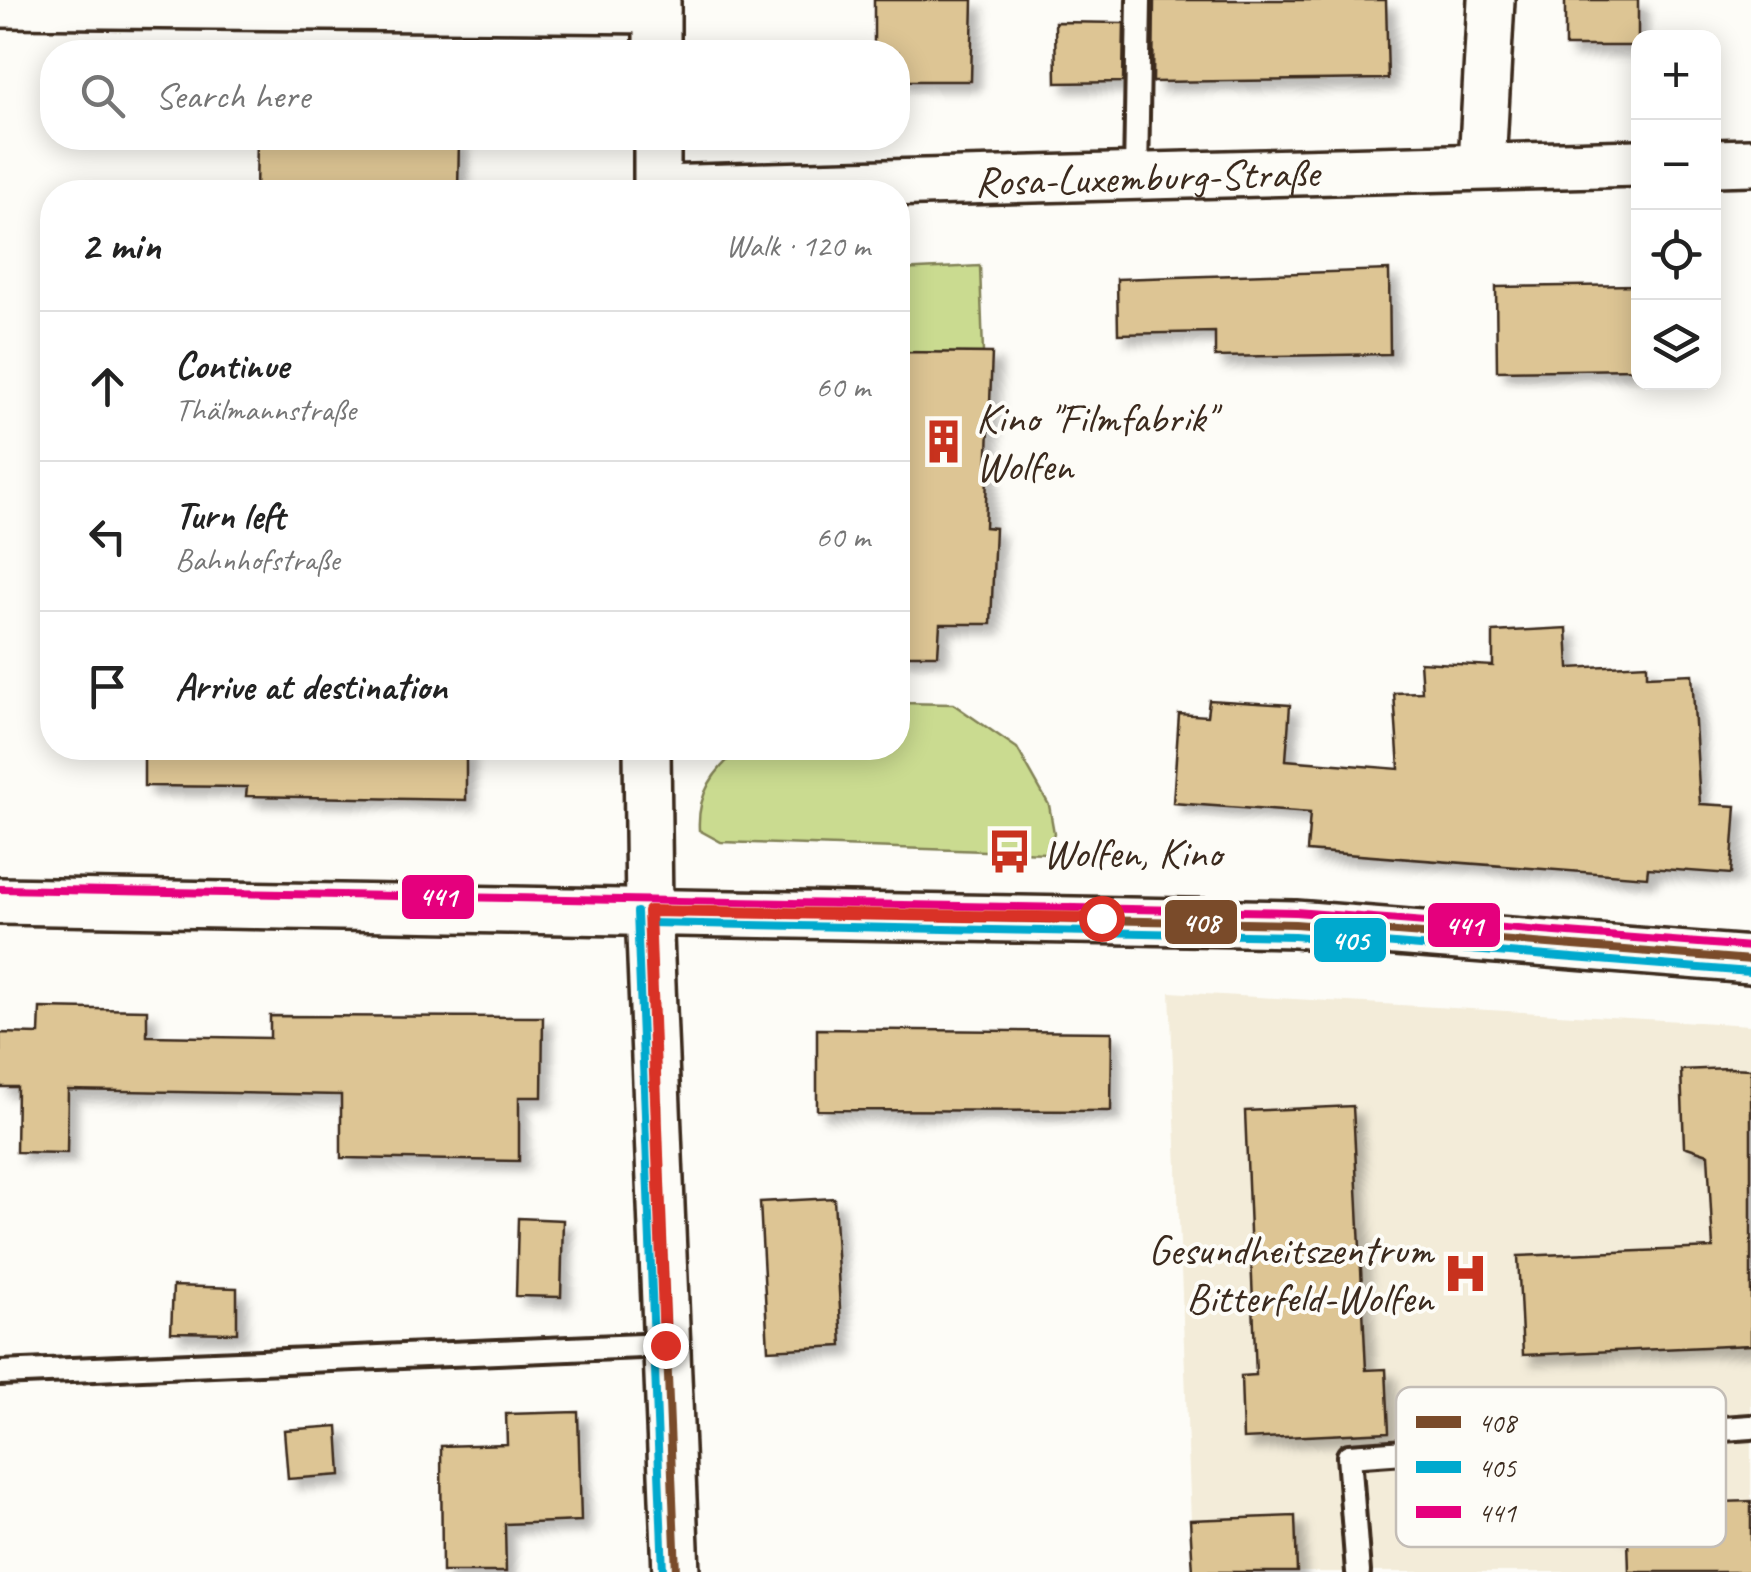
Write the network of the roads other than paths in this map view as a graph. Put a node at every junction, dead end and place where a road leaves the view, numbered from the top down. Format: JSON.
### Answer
{"nodes":[{"id":1,"x":1139,"y":0,"type":"edge"},
{"id":2,"x":1491,"y":0,"type":"edge"},
{"id":3,"x":0,"y":4,"type":"edge"},
{"id":4,"x":210,"y":5,"type":"edge"},
{"id":5,"x":657,"y":21,"type":"edge"},
{"id":6,"x":657,"y":150,"type":"edge"},
{"id":7,"x":1721,"y":162,"type":"edge"},
{"id":8,"x":1751,"y":162,"type":"edge"},
{"id":9,"x":1631,"y":164,"type":"edge"},
{"id":10,"x":1482,"y":166,"type":"junction"},
{"id":11,"x":1136,"y":175,"type":"junction"},
{"id":12,"x":657,"y":180,"type":"edge"},
{"id":13,"x":910,"y":183,"type":"edge"},
{"id":14,"x":647,"y":760,"type":"edge"},
{"id":15,"x":0,"y":901,"type":"edge"},
{"id":16,"x":649,"y":911,"type":"junction"},
{"id":17,"x":1751,"y":960,"type":"edge"},
{"id":18,"x":665,"y":1345,"type":"junction"},
{"id":19,"x":0,"y":1373,"type":"edge"},
{"id":20,"x":1751,"y":1427,"type":"edge"},
{"id":21,"x":1726,"y":1429,"type":"edge"},
{"id":22,"x":1396,"y":1453,"type":"edge"},
{"id":23,"x":676,"y":1572,"type":"edge"},
{"id":24,"x":1358,"y":1572,"type":"edge"}],
"edges":[{"from":1,"to":11,"type":"lane"},
{"from":2,"to":10,"type":"street"},
{"from":3,"to":4,"type":"street"},
{"from":4,"to":5,"type":"street"},
{"from":6,"to":12,"type":"street"},
{"from":7,"to":8,"type":"street"},
{"from":9,"to":10,"type":"street","name":"Rosa-Luxemburg-Straße"},
{"from":10,"to":11,"type":"street","name":"Rosa-Luxemburg-Straße"},
{"from":11,"to":13,"type":"street","name":"Rosa-Luxemburg-Straße"},
{"from":14,"to":16,"type":"street"},
{"from":15,"to":16,"type":"street"},
{"from":16,"to":17,"type":"street"},
{"from":16,"to":18,"type":"street"},
{"from":18,"to":19,"type":"lane"},
{"from":18,"to":23,"type":"street"},
{"from":20,"to":21,"type":"lane"},
{"from":22,"to":24,"type":"lane"}]}
